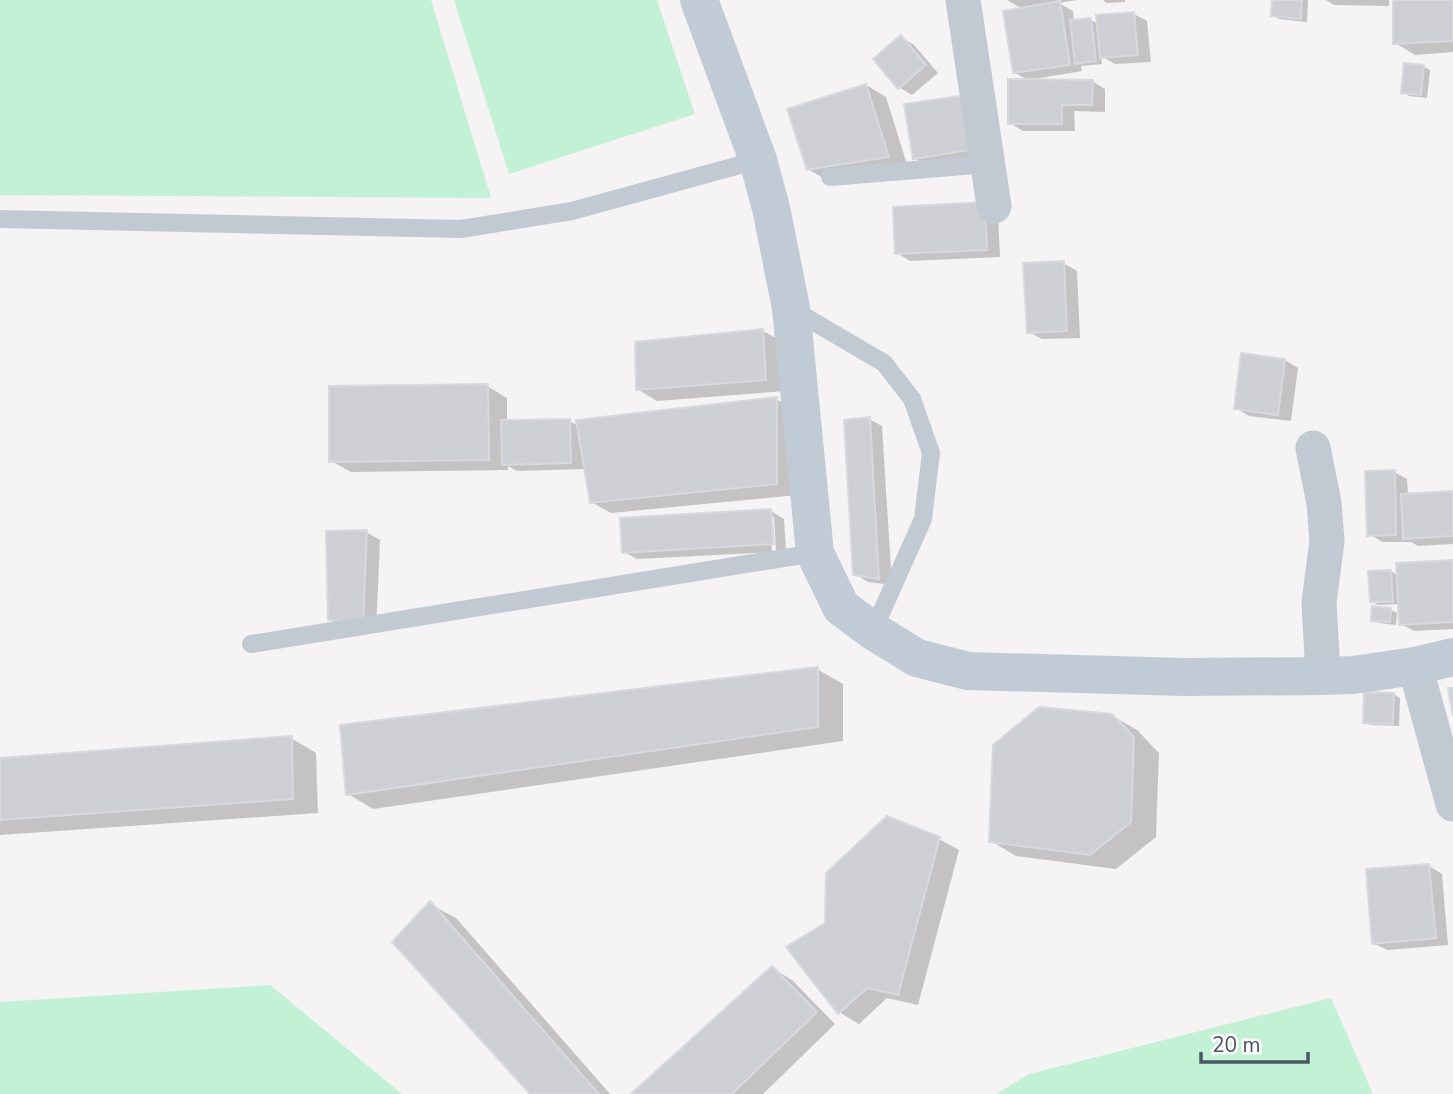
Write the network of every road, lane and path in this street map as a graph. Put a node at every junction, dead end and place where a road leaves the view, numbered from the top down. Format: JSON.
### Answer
{"nodes":[{"id":1,"x":699,"y":0,"type":"edge"},
{"id":2,"x":963,"y":0,"type":"edge"},
{"id":3,"x":758,"y":160,"type":"junction"},
{"id":4,"x":988,"y":164,"type":"junction"},
{"id":5,"x":830,"y":177,"type":"dead end"},
{"id":6,"x":994,"y":206,"type":"dead end"},
{"id":7,"x":0,"y":219,"type":"edge"},
{"id":8,"x":791,"y":308,"type":"junction"},
{"id":9,"x":1313,"y":448,"type":"dead end"},
{"id":10,"x":815,"y":553,"type":"junction"},
{"id":11,"x":873,"y":631,"type":"junction"},
{"id":12,"x":251,"y":644,"type":"dead end"},
{"id":13,"x":1453,"y":657,"type":"edge"},
{"id":14,"x":1415,"y":666,"type":"junction"},
{"id":15,"x":1323,"y":676,"type":"junction"},
{"id":16,"x":1453,"y":804,"type":"edge"}],
"edges":[{"from":1,"to":3,"type":"street"},
{"from":2,"to":4,"type":"street"},
{"from":3,"to":7,"type":"lane"},
{"from":3,"to":8,"type":"street"},
{"from":4,"to":5,"type":"lane"},
{"from":4,"to":6,"type":"street"},
{"from":8,"to":10,"type":"street"},
{"from":8,"to":11,"type":"lane"},
{"from":9,"to":15,"type":"street"},
{"from":10,"to":11,"type":"street"},
{"from":10,"to":12,"type":"lane"},
{"from":11,"to":15,"type":"street"},
{"from":13,"to":14,"type":"street"},
{"from":14,"to":15,"type":"street"},
{"from":14,"to":16,"type":"street"}]}
